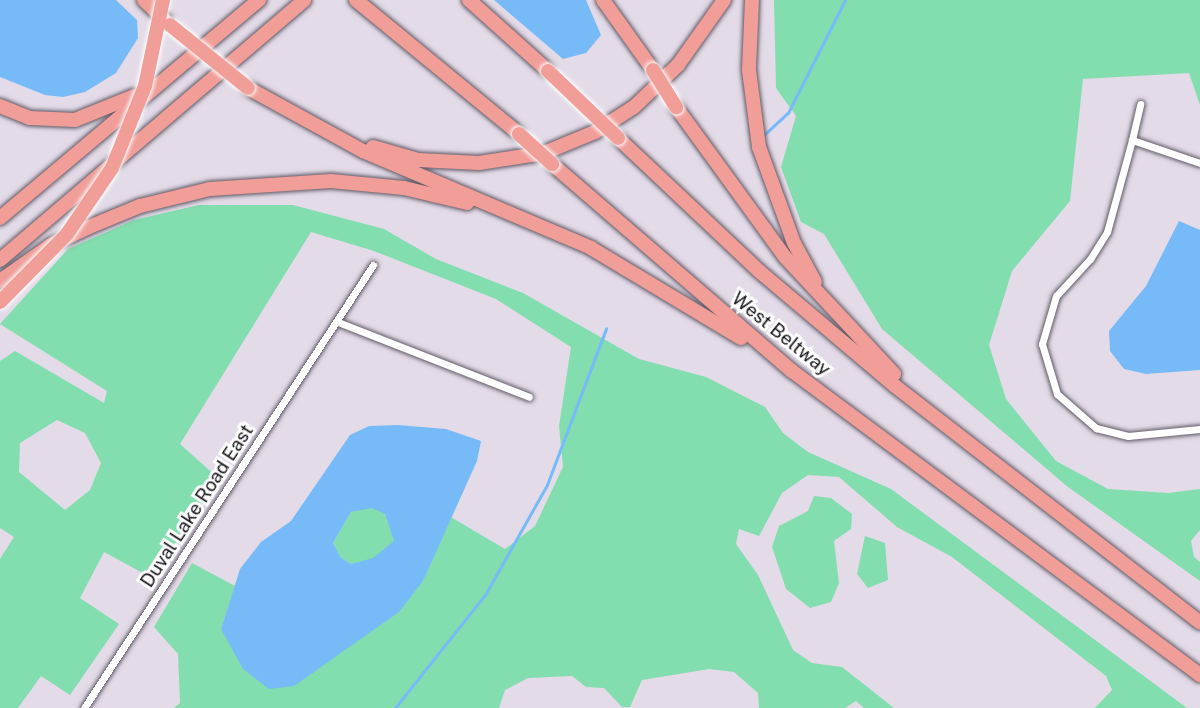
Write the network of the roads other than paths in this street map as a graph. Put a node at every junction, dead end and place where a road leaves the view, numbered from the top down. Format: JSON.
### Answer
{"nodes":[{"id":1,"x":144,"y":0,"type":"edge"},
{"id":2,"x":163,"y":0,"type":"edge"},
{"id":3,"x":259,"y":0,"type":"edge"},
{"id":4,"x":304,"y":0,"type":"edge"},
{"id":5,"x":356,"y":0,"type":"edge"},
{"id":6,"x":469,"y":0,"type":"edge"},
{"id":7,"x":603,"y":0,"type":"edge"},
{"id":8,"x":723,"y":0,"type":"edge"},
{"id":9,"x":752,"y":0,"type":"edge"},
{"id":10,"x":160,"y":82,"type":"junction"},
{"id":11,"x":1140,"y":104,"type":"dead end"},
{"id":12,"x":0,"y":106,"type":"edge"},
{"id":13,"x":293,"y":116,"type":"junction"},
{"id":14,"x":1132,"y":140,"type":"junction"},
{"id":15,"x":1200,"y":163,"type":"edge"},
{"id":16,"x":0,"y":218,"type":"edge"},
{"id":17,"x":539,"y":223,"type":"junction"},
{"id":18,"x":0,"y":260,"type":"edge"},
{"id":19,"x":373,"y":265,"type":"dead end"},
{"id":20,"x":0,"y":281,"type":"edge"},
{"id":21,"x":0,"y":302,"type":"edge"},
{"id":22,"x":832,"y":307,"type":"junction"},
{"id":23,"x":338,"y":322,"type":"junction"},
{"id":24,"x":792,"y":371,"type":"junction"},
{"id":25,"x":529,"y":397,"type":"dead end"},
{"id":26,"x":1200,"y":429,"type":"edge"},
{"id":27,"x":1028,"y":494,"type":"junction"},
{"id":28,"x":1200,"y":623,"type":"edge"},
{"id":29,"x":1200,"y":675,"type":"edge"},
{"id":30,"x":84,"y":708,"type":"edge"}],
"edges":[{"from":1,"to":13,"type":"highway","bridge":true},
{"from":2,"to":21,"type":"highway","bridge":true},
{"from":3,"to":10,"type":"highway"},
{"from":4,"to":18,"type":"highway"},
{"from":5,"to":24,"type":"highway","name":"West Beltway","bridge":true},
{"from":6,"to":27,"type":"highway","name":"West Beltway","bridge":true},
{"from":7,"to":22,"type":"highway","bridge":true},
{"from":8,"to":13,"type":"highway"},
{"from":9,"to":22,"type":"highway"},
{"from":10,"to":12,"type":"highway"},
{"from":10,"to":16,"type":"highway"},
{"from":11,"to":14,"type":"street"},
{"from":13,"to":17,"type":"highway"},
{"from":14,"to":15,"type":"street"},
{"from":14,"to":26,"type":"street"},
{"from":17,"to":20,"type":"highway"},
{"from":17,"to":24,"type":"highway"},
{"from":19,"to":23,"type":"street","name":"Duval Lake Road East"},
{"from":22,"to":27,"type":"highway"},
{"from":23,"to":25,"type":"street"},
{"from":23,"to":30,"type":"street","name":"Duval Lake Road East"},
{"from":24,"to":29,"type":"highway","name":"West Beltway"},
{"from":27,"to":28,"type":"highway","name":"West Beltway"}]}
